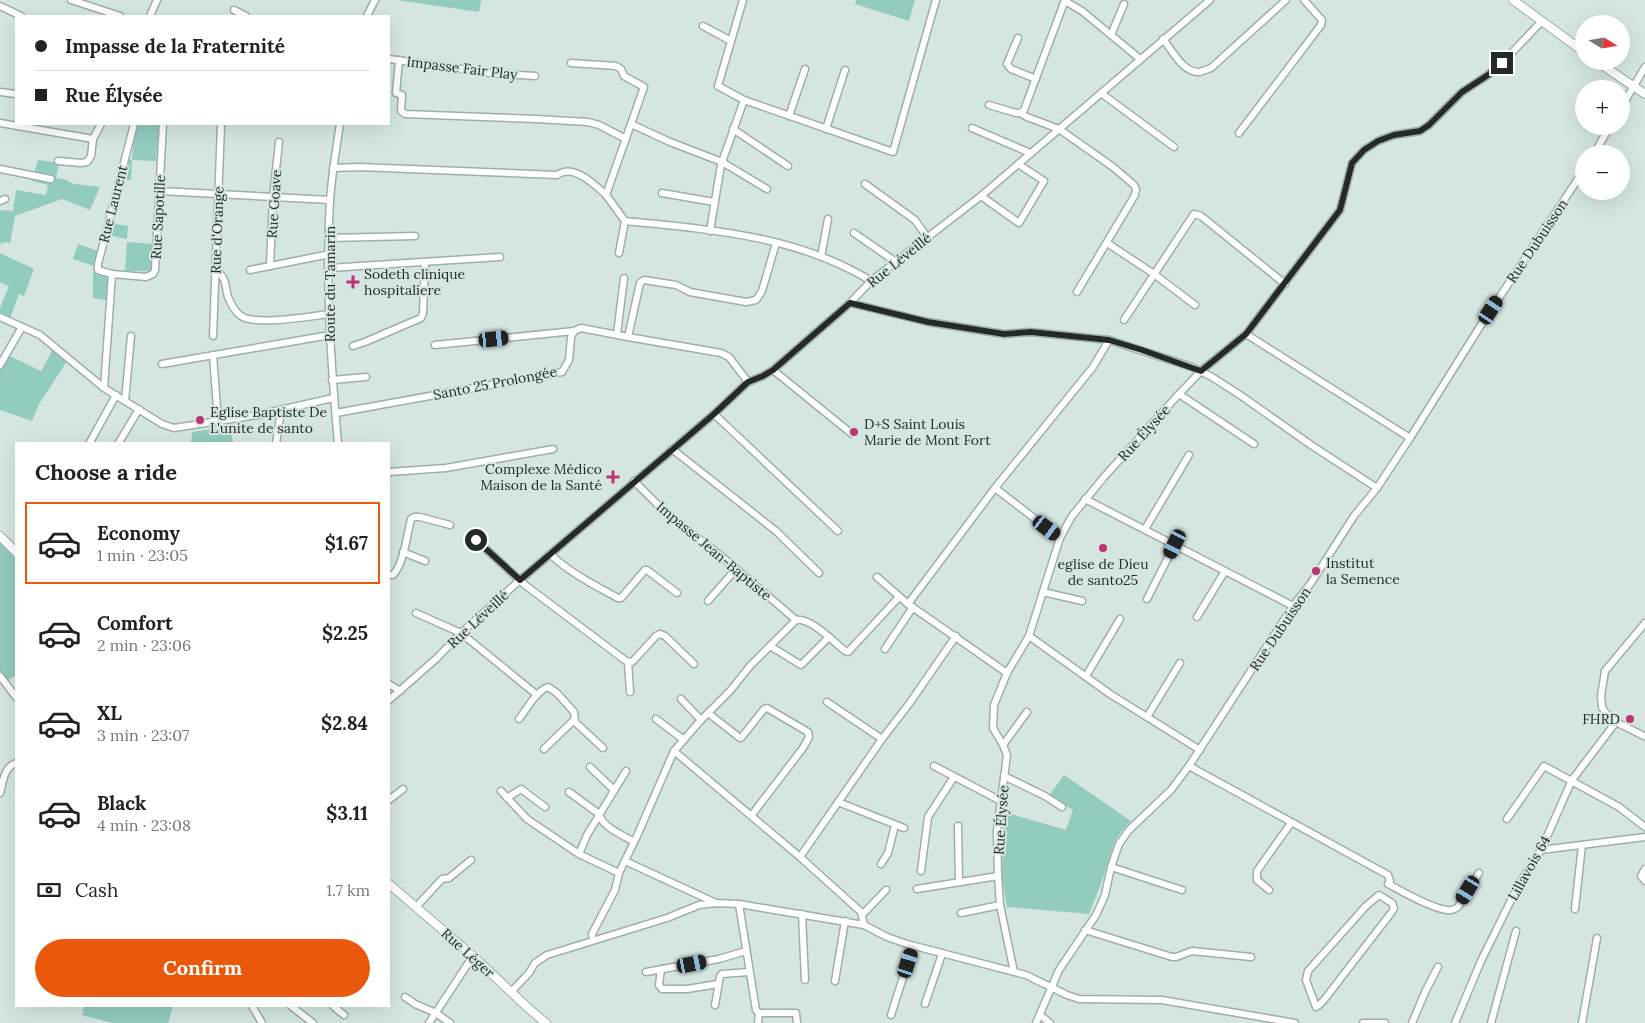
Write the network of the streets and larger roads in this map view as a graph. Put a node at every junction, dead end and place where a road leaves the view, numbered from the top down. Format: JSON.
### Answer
{"nodes":[{"id":1,"x":71,"y":0,"type":"edge"},
{"id":2,"x":157,"y":0,"type":"edge"},
{"id":3,"x":375,"y":0,"type":"edge"},
{"id":4,"x":743,"y":0,"type":"edge"},
{"id":5,"x":936,"y":0,"type":"edge"},
{"id":6,"x":1065,"y":0,"type":"edge"},
{"id":7,"x":1210,"y":0,"type":"edge"},
{"id":8,"x":1286,"y":0,"type":"edge"},
{"id":9,"x":1304,"y":0,"type":"edge"},
{"id":10,"x":1513,"y":0,"type":"edge"},
{"id":11,"x":1124,"y":4,"type":"dead end"},
{"id":12,"x":0,"y":6,"type":"edge"},
{"id":13,"x":234,"y":10,"type":"dead end"},
{"id":14,"x":100,"y":13,"type":"edge"},
{"id":15,"x":19,"y":15,"type":"edge"},
{"id":16,"x":113,"y":15,"type":"edge"},
{"id":17,"x":150,"y":15,"type":"edge"},
{"id":18,"x":244,"y":15,"type":"edge"},
{"id":19,"x":368,"y":15,"type":"edge"},
{"id":20,"x":1541,"y":22,"type":"junction"},
{"id":21,"x":703,"y":26,"type":"dead end"},
{"id":22,"x":1111,"y":34,"type":"junction"},
{"id":23,"x":1018,"y":38,"type":"dead end"},
{"id":24,"x":1163,"y":39,"type":"junction"},
{"id":25,"x":731,"y":41,"type":"junction"},
{"id":26,"x":1575,"y":46,"type":"edge"},
{"id":27,"x":390,"y":59,"type":"edge"},
{"id":28,"x":1140,"y":59,"type":"junction"},
{"id":29,"x":399,"y":60,"type":"junction"},
{"id":30,"x":572,"y":63,"type":"dead end"},
{"id":31,"x":1645,"y":67,"type":"edge"},
{"id":32,"x":805,"y":68,"type":"dead end"},
{"id":33,"x":845,"y":70,"type":"dead end"},
{"id":34,"x":1610,"y":70,"type":"edge"},
{"id":35,"x":535,"y":76,"type":"dead end"},
{"id":36,"x":1036,"y":79,"type":"junction"},
{"id":37,"x":1639,"y":89,"type":"edge"},
{"id":38,"x":0,"y":92,"type":"edge"},
{"id":39,"x":1101,"y":92,"type":"junction"},
{"id":40,"x":15,"y":94,"type":"edge"},
{"id":41,"x":1630,"y":98,"type":"edge"},
{"id":42,"x":744,"y":100,"type":"junction"},
{"id":43,"x":989,"y":106,"type":"dead end"},
{"id":44,"x":1020,"y":113,"type":"junction"},
{"id":45,"x":789,"y":116,"type":"junction"},
{"id":46,"x":0,"y":123,"type":"edge"},
{"id":47,"x":632,"y":124,"type":"junction"},
{"id":48,"x":100,"y":125,"type":"edge"},
{"id":49,"x":134,"y":125,"type":"edge"},
{"id":50,"x":163,"y":125,"type":"edge"},
{"id":51,"x":221,"y":125,"type":"edge"},
{"id":52,"x":340,"y":125,"type":"edge"},
{"id":53,"x":972,"y":128,"type":"dead end"},
{"id":54,"x":733,"y":129,"type":"junction"},
{"id":55,"x":826,"y":129,"type":"junction"},
{"id":56,"x":1059,"y":129,"type":"junction"},
{"id":57,"x":1239,"y":133,"type":"dead end"},
{"id":58,"x":93,"y":138,"type":"junction"},
{"id":59,"x":626,"y":139,"type":"junction"},
{"id":60,"x":279,"y":142,"type":"dead end"},
{"id":61,"x":1174,"y":147,"type":"dead end"},
{"id":62,"x":1030,"y":153,"type":"junction"},
{"id":63,"x":58,"y":161,"type":"dead end"},
{"id":64,"x":722,"y":162,"type":"junction"},
{"id":65,"x":1018,"y":164,"type":"junction"},
{"id":66,"x":788,"y":166,"type":"dead end"},
{"id":67,"x":333,"y":168,"type":"junction"},
{"id":68,"x":0,"y":169,"type":"edge"},
{"id":69,"x":51,"y":179,"type":"dead end"},
{"id":70,"x":865,"y":184,"type":"dead end"},
{"id":71,"x":1575,"y":184,"type":"edge"},
{"id":72,"x":767,"y":190,"type":"dead end"},
{"id":73,"x":160,"y":191,"type":"junction"},
{"id":74,"x":662,"y":193,"type":"dead end"},
{"id":75,"x":218,"y":194,"type":"junction"},
{"id":76,"x":606,"y":196,"type":"junction"},
{"id":77,"x":981,"y":196,"type":"junction"},
{"id":78,"x":273,"y":197,"type":"junction"},
{"id":79,"x":330,"y":200,"type":"junction"},
{"id":80,"x":714,"y":202,"type":"junction"},
{"id":81,"x":828,"y":219,"type":"dead end"},
{"id":82,"x":626,"y":221,"type":"junction"},
{"id":83,"x":710,"y":230,"type":"junction"},
{"id":84,"x":854,"y":233,"type":"dead end"},
{"id":85,"x":415,"y":236,"type":"dead end"},
{"id":86,"x":927,"y":237,"type":"junction"},
{"id":87,"x":330,"y":238,"type":"junction"},
{"id":88,"x":776,"y":243,"type":"junction"},
{"id":89,"x":1107,"y":243,"type":"junction"},
{"id":90,"x":619,"y":253,"type":"dead end"},
{"id":91,"x":330,"y":254,"type":"junction"},
{"id":92,"x":500,"y":257,"type":"dead end"},
{"id":93,"x":821,"y":257,"type":"junction"},
{"id":94,"x":425,"y":262,"type":"junction"},
{"id":95,"x":896,"y":262,"type":"junction"},
{"id":96,"x":270,"y":266,"type":"junction"},
{"id":97,"x":329,"y":268,"type":"junction"},
{"id":98,"x":250,"y":270,"type":"dead end"},
{"id":99,"x":216,"y":271,"type":"junction"},
{"id":100,"x":112,"y":274,"type":"junction"},
{"id":101,"x":1154,"y":274,"type":"junction"},
{"id":102,"x":624,"y":278,"type":"dead end"},
{"id":103,"x":871,"y":281,"type":"junction"},
{"id":104,"x":1285,"y":284,"type":"junction"},
{"id":105,"x":1077,"y":292,"type":"dead end"},
{"id":106,"x":850,"y":303,"type":"junction"},
{"id":107,"x":1195,"y":305,"type":"dead end"},
{"id":108,"x":330,"y":314,"type":"junction"},
{"id":109,"x":0,"y":317,"type":"edge"},
{"id":110,"x":1124,"y":320,"type":"dead end"},
{"id":111,"x":22,"y":327,"type":"junction"},
{"id":112,"x":574,"y":331,"type":"junction"},
{"id":113,"x":617,"y":334,"type":"junction"},
{"id":114,"x":1246,"y":334,"type":"junction"},
{"id":115,"x":330,"y":335,"type":"junction"},
{"id":116,"x":131,"y":336,"type":"dead end"},
{"id":117,"x":214,"y":336,"type":"dead end"},
{"id":118,"x":628,"y":337,"type":"junction"},
{"id":119,"x":1109,"y":340,"type":"junction"},
{"id":120,"x":435,"y":345,"type":"dead end"},
{"id":121,"x":353,"y":346,"type":"dead end"},
{"id":122,"x":213,"y":355,"type":"junction"},
{"id":123,"x":162,"y":364,"type":"dead end"},
{"id":124,"x":0,"y":365,"type":"edge"},
{"id":125,"x":773,"y":370,"type":"junction"},
{"id":126,"x":1201,"y":371,"type":"junction"},
{"id":127,"x":366,"y":377,"type":"dead end"},
{"id":128,"x":332,"y":380,"type":"junction"},
{"id":129,"x":748,"y":382,"type":"junction"},
{"id":130,"x":104,"y":388,"type":"junction"},
{"id":131,"x":1179,"y":394,"type":"junction"},
{"id":132,"x":116,"y":395,"type":"junction"},
{"id":133,"x":334,"y":398,"type":"junction"},
{"id":134,"x":125,"y":401,"type":"junction"},
{"id":135,"x":139,"y":409,"type":"junction"},
{"id":136,"x":281,"y":410,"type":"junction"},
{"id":137,"x":336,"y":413,"type":"junction"},
{"id":138,"x":714,"y":414,"type":"junction"},
{"id":139,"x":218,"y":421,"type":"junction"},
{"id":140,"x":852,"y":434,"type":"dead end"},
{"id":141,"x":1410,"y":438,"type":"junction"},
{"id":142,"x":90,"y":442,"type":"edge"},
{"id":143,"x":119,"y":442,"type":"edge"},
{"id":144,"x":276,"y":442,"type":"edge"},
{"id":145,"x":338,"y":442,"type":"edge"},
{"id":146,"x":1254,"y":444,"type":"dead end"},
{"id":147,"x":553,"y":448,"type":"dead end"},
{"id":148,"x":672,"y":449,"type":"junction"},
{"id":149,"x":1189,"y":455,"type":"dead end"},
{"id":150,"x":390,"y":472,"type":"edge"},
{"id":151,"x":634,"y":481,"type":"junction"},
{"id":152,"x":995,"y":488,"type":"junction"},
{"id":153,"x":1376,"y":488,"type":"junction"},
{"id":154,"x":1085,"y":499,"type":"junction"},
{"id":155,"x":450,"y":525,"type":"dead end"},
{"id":156,"x":1145,"y":528,"type":"junction"},
{"id":157,"x":838,"y":531,"type":"dead end"},
{"id":158,"x":0,"y":536,"type":"edge"},
{"id":159,"x":1060,"y":538,"type":"junction"},
{"id":160,"x":476,"y":540,"type":"dead end"},
{"id":161,"x":1175,"y":544,"type":"junction"},
{"id":162,"x":15,"y":551,"type":"edge"},
{"id":163,"x":403,"y":552,"type":"junction"},
{"id":164,"x":550,"y":554,"type":"junction"},
{"id":165,"x":425,"y":561,"type":"dead end"},
{"id":166,"x":736,"y":569,"type":"junction"},
{"id":167,"x":1225,"y":571,"type":"junction"},
{"id":168,"x":819,"y":574,"type":"dead end"},
{"id":169,"x":390,"y":575,"type":"edge"},
{"id":170,"x":877,"y":577,"type":"dead end"},
{"id":171,"x":520,"y":580,"type":"junction"},
{"id":172,"x":1043,"y":592,"type":"junction"},
{"id":173,"x":677,"y":593,"type":"dead end"},
{"id":174,"x":899,"y":597,"type":"junction"},
{"id":175,"x":1147,"y":599,"type":"dead end"},
{"id":176,"x":708,"y":601,"type":"dead end"},
{"id":177,"x":1082,"y":601,"type":"dead end"},
{"id":178,"x":910,"y":606,"type":"junction"},
{"id":179,"x":1293,"y":606,"type":"junction"},
{"id":180,"x":416,"y":613,"type":"dead end"},
{"id":181,"x":1197,"y":617,"type":"dead end"},
{"id":182,"x":1120,"y":619,"type":"dead end"},
{"id":183,"x":796,"y":620,"type":"junction"},
{"id":184,"x":1645,"y":623,"type":"edge"},
{"id":185,"x":461,"y":633,"type":"junction"},
{"id":186,"x":956,"y":636,"type":"junction"},
{"id":187,"x":1029,"y":636,"type":"junction"},
{"id":188,"x":829,"y":637,"type":"junction"},
{"id":189,"x":770,"y":646,"type":"junction"},
{"id":190,"x":885,"y":649,"type":"dead end"},
{"id":191,"x":628,"y":662,"type":"junction"},
{"id":192,"x":1180,"y":663,"type":"dead end"},
{"id":193,"x":694,"y":664,"type":"dead end"},
{"id":194,"x":1007,"y":672,"type":"junction"},
{"id":195,"x":0,"y":676,"type":"edge"},
{"id":196,"x":1086,"y":676,"type":"junction"},
{"id":197,"x":4,"y":684,"type":"edge"},
{"id":198,"x":390,"y":685,"type":"edge"},
{"id":199,"x":400,"y":691,"type":"junction"},
{"id":200,"x":630,"y":692,"type":"dead end"},
{"id":201,"x":538,"y":695,"type":"junction"},
{"id":202,"x":15,"y":696,"type":"edge"},
{"id":203,"x":681,"y":698,"type":"dead end"},
{"id":204,"x":390,"y":699,"type":"edge"},
{"id":205,"x":827,"y":702,"type":"dead end"},
{"id":206,"x":1027,"y":712,"type":"dead end"},
{"id":207,"x":708,"y":713,"type":"junction"},
{"id":208,"x":1147,"y":717,"type":"junction"},
{"id":209,"x":519,"y":719,"type":"dead end"},
{"id":210,"x":656,"y":719,"type":"dead end"},
{"id":211,"x":574,"y":720,"type":"junction"},
{"id":212,"x":701,"y":720,"type":"junction"},
{"id":213,"x":1616,"y":722,"type":"junction"},
{"id":214,"x":1644,"y":736,"type":"edge"},
{"id":215,"x":882,"y":739,"type":"junction"},
{"id":216,"x":684,"y":740,"type":"junction"},
{"id":217,"x":1003,"y":745,"type":"junction"},
{"id":218,"x":604,"y":748,"type":"dead end"},
{"id":219,"x":544,"y":749,"type":"dead end"},
{"id":220,"x":1200,"y":750,"type":"junction"},
{"id":221,"x":674,"y":751,"type":"junction"},
{"id":222,"x":15,"y":764,"type":"edge"},
{"id":223,"x":934,"y":766,"type":"dead end"},
{"id":224,"x":1189,"y":766,"type":"junction"},
{"id":225,"x":590,"y":767,"type":"dead end"},
{"id":226,"x":626,"y":771,"type":"dead end"},
{"id":227,"x":954,"y":776,"type":"junction"},
{"id":228,"x":1004,"y":776,"type":"junction"},
{"id":229,"x":1572,"y":780,"type":"junction"},
{"id":230,"x":403,"y":789,"type":"dead end"},
{"id":231,"x":614,"y":790,"type":"junction"},
{"id":232,"x":501,"y":791,"type":"dead end"},
{"id":233,"x":569,"y":792,"type":"dead end"},
{"id":234,"x":0,"y":793,"type":"edge"},
{"id":235,"x":507,"y":798,"type":"junction"},
{"id":236,"x":390,"y":799,"type":"edge"},
{"id":237,"x":1001,"y":801,"type":"junction"},
{"id":238,"x":838,"y":802,"type":"junction"},
{"id":239,"x":545,"y":807,"type":"dead end"},
{"id":240,"x":1062,"y":807,"type":"dead end"},
{"id":241,"x":599,"y":814,"type":"junction"},
{"id":242,"x":751,"y":816,"type":"junction"},
{"id":243,"x":1507,"y":820,"type":"dead end"},
{"id":244,"x":1291,"y":823,"type":"junction"},
{"id":245,"x":895,"y":825,"type":"junction"},
{"id":246,"x":958,"y":826,"type":"dead end"},
{"id":247,"x":1645,"y":827,"type":"edge"},
{"id":248,"x":904,"y":828,"type":"dead end"},
{"id":249,"x":1645,"y":837,"type":"edge"},
{"id":250,"x":634,"y":842,"type":"junction"},
{"id":251,"x":1582,"y":845,"type":"junction"},
{"id":252,"x":1541,"y":850,"type":"junction"},
{"id":253,"x":579,"y":854,"type":"junction"},
{"id":254,"x":800,"y":857,"type":"junction"},
{"id":255,"x":471,"y":860,"type":"dead end"},
{"id":256,"x":625,"y":861,"type":"junction"},
{"id":257,"x":881,"y":864,"type":"dead end"},
{"id":258,"x":1111,"y":867,"type":"junction"},
{"id":259,"x":1645,"y":868,"type":"edge"},
{"id":260,"x":921,"y":871,"type":"dead end"},
{"id":261,"x":619,"y":873,"type":"junction"},
{"id":262,"x":1479,"y":873,"type":"dead end"},
{"id":263,"x":998,"y":876,"type":"junction"},
{"id":264,"x":960,"y":882,"type":"junction"},
{"id":265,"x":1645,"y":882,"type":"edge"},
{"id":266,"x":1388,"y":884,"type":"junction"},
{"id":267,"x":390,"y":885,"type":"edge"},
{"id":268,"x":917,"y":889,"type":"dead end"},
{"id":269,"x":886,"y":890,"type":"dead end"},
{"id":270,"x":1182,"y":890,"type":"dead end"},
{"id":271,"x":1269,"y":890,"type":"dead end"},
{"id":272,"x":1379,"y":895,"type":"junction"},
{"id":273,"x":716,"y":903,"type":"junction"},
{"id":274,"x":739,"y":904,"type":"junction"},
{"id":275,"x":1000,"y":905,"type":"junction"},
{"id":276,"x":416,"y":907,"type":"junction"},
{"id":277,"x":1575,"y":910,"type":"dead end"},
{"id":278,"x":961,"y":913,"type":"dead end"},
{"id":279,"x":802,"y":914,"type":"junction"},
{"id":280,"x":862,"y":915,"type":"junction"},
{"id":281,"x":845,"y":922,"type":"junction"},
{"id":282,"x":864,"y":925,"type":"junction"},
{"id":283,"x":1085,"y":930,"type":"junction"},
{"id":284,"x":1516,"y":931,"type":"dead end"},
{"id":285,"x":1597,"y":938,"type":"dead end"},
{"id":286,"x":593,"y":940,"type":"junction"},
{"id":287,"x":913,"y":946,"type":"junction"},
{"id":288,"x":746,"y":951,"type":"junction"},
{"id":289,"x":942,"y":954,"type":"junction"},
{"id":290,"x":474,"y":956,"type":"junction"},
{"id":291,"x":1251,"y":957,"type":"dead end"},
{"id":292,"x":1438,"y":967,"type":"dead end"},
{"id":293,"x":660,"y":969,"type":"junction"},
{"id":294,"x":646,"y":972,"type":"dead end"},
{"id":295,"x":749,"y":972,"type":"junction"},
{"id":296,"x":1014,"y":972,"type":"junction"},
{"id":297,"x":805,"y":980,"type":"dead end"},
{"id":298,"x":836,"y":980,"type":"dead end"},
{"id":299,"x":718,"y":984,"type":"junction"},
{"id":300,"x":1051,"y":987,"type":"junction"},
{"id":301,"x":511,"y":992,"type":"junction"},
{"id":302,"x":405,"y":997,"type":"dead end"},
{"id":303,"x":926,"y":1004,"type":"dead end"},
{"id":304,"x":715,"y":1006,"type":"dead end"},
{"id":305,"x":253,"y":1007,"type":"edge"},
{"id":306,"x":292,"y":1007,"type":"edge"},
{"id":307,"x":334,"y":1007,"type":"edge"},
{"id":308,"x":436,"y":1013,"type":"junction"},
{"id":309,"x":759,"y":1013,"type":"junction"},
{"id":310,"x":344,"y":1014,"type":"dead end"},
{"id":311,"x":891,"y":1015,"type":"dead end"},
{"id":312,"x":1040,"y":1015,"type":"junction"},
{"id":313,"x":544,"y":1022,"type":"edge"},
{"id":314,"x":1284,"y":1022,"type":"edge"},
{"id":315,"x":262,"y":1023,"type":"edge"},
{"id":316,"x":313,"y":1023,"type":"edge"},
{"id":317,"x":429,"y":1023,"type":"edge"},
{"id":318,"x":448,"y":1023,"type":"edge"},
{"id":319,"x":758,"y":1023,"type":"edge"},
{"id":320,"x":797,"y":1023,"type":"edge"},
{"id":321,"x":1036,"y":1023,"type":"edge"},
{"id":322,"x":1050,"y":1023,"type":"edge"},
{"id":323,"x":1295,"y":1023,"type":"edge"},
{"id":324,"x":1363,"y":1023,"type":"edge"},
{"id":325,"x":1385,"y":1023,"type":"edge"},
{"id":326,"x":1412,"y":1023,"type":"edge"},
{"id":327,"x":1455,"y":1023,"type":"edge"},
{"id":328,"x":1491,"y":1023,"type":"edge"},
{"id":329,"x":1582,"y":1023,"type":"edge"}],
"edges":[{"from":1,"to":14,"type":"street"},
{"from":2,"to":17,"type":"street"},
{"from":3,"to":19,"type":"street"},
{"from":4,"to":25,"type":"street"},
{"from":5,"to":55,"type":"street"},
{"from":6,"to":22,"type":"street"},
{"from":6,"to":36,"type":"street"},
{"from":7,"to":24,"type":"street","name":"Rue Léveillé"},
{"from":8,"to":24,"type":"street"},
{"from":9,"to":57,"type":"street"},
{"from":10,"to":20,"type":"street"},
{"from":11,"to":22,"type":"street"},
{"from":12,"to":15,"type":"street"},
{"from":13,"to":18,"type":"street"},
{"from":14,"to":16,"type":"street"},
{"from":20,"to":26,"type":"street"},
{"from":20,"to":104,"type":"street","name":"Rue Élysée"},
{"from":21,"to":25,"type":"street"},
{"from":22,"to":28,"type":"street"},
{"from":23,"to":36,"type":"street"},
{"from":24,"to":28,"type":"street","name":"Rue Léveillé"},
{"from":25,"to":42,"type":"street"},
{"from":27,"to":29,"type":"street","name":"Impasse Fair Play"},
{"from":28,"to":39,"type":"street","name":"Rue Léveillé"},
{"from":29,"to":35,"type":"street","name":"Impasse Fair Play"},
{"from":29,"to":59,"type":"street"},
{"from":30,"to":47,"type":"street"},
{"from":31,"to":37,"type":"street"},
{"from":32,"to":45,"type":"street"},
{"from":33,"to":55,"type":"street"},
{"from":34,"to":37,"type":"street"},
{"from":36,"to":44,"type":"street"},
{"from":37,"to":41,"type":"street"},
{"from":38,"to":40,"type":"street"},
{"from":39,"to":56,"type":"street","name":"Rue Léveillé"},
{"from":39,"to":61,"type":"street"},
{"from":42,"to":45,"type":"street"},
{"from":42,"to":54,"type":"street"},
{"from":43,"to":44,"type":"street"},
{"from":44,"to":56,"type":"street"},
{"from":45,"to":55,"type":"street"},
{"from":46,"to":58,"type":"street"},
{"from":47,"to":59,"type":"street"},
{"from":47,"to":64,"type":"street"},
{"from":48,"to":58,"type":"street"},
{"from":49,"to":100,"type":"street","name":"Rue Laurent"},
{"from":50,"to":73,"type":"street","name":"Rue Sapotille"},
{"from":51,"to":75,"type":"street","name":"Rue d'Orange"},
{"from":52,"to":67,"type":"street","name":"Route du Tamarin"},
{"from":53,"to":62,"type":"street"},
{"from":54,"to":64,"type":"street"},
{"from":54,"to":66,"type":"street"},
{"from":56,"to":62,"type":"street","name":"Rue Léveillé"},
{"from":56,"to":89,"type":"street"},
{"from":58,"to":63,"type":"street"},
{"from":59,"to":76,"type":"street"},
{"from":60,"to":78,"type":"street","name":"Rue Goave"},
{"from":62,"to":65,"type":"street","name":"Rue Léveillé"},
{"from":64,"to":72,"type":"street"},
{"from":64,"to":80,"type":"street"},
{"from":65,"to":77,"type":"street","name":"Rue Léveillé"},
{"from":65,"to":77,"type":"street"},
{"from":67,"to":76,"type":"street"},
{"from":67,"to":79,"type":"street","name":"Route du Tamarin"},
{"from":68,"to":69,"type":"street"},
{"from":70,"to":86,"type":"street"},
{"from":71,"to":141,"type":"street","name":"Rue Dubuisson"},
{"from":73,"to":75,"type":"street"},
{"from":73,"to":100,"type":"street","name":"Rue Sapotille"},
{"from":74,"to":80,"type":"street"},
{"from":75,"to":78,"type":"street"},
{"from":75,"to":99,"type":"street","name":"Rue d'Orange"},
{"from":76,"to":82,"type":"street"},
{"from":77,"to":86,"type":"street","name":"Rue Léveillé"},
{"from":78,"to":79,"type":"street"},
{"from":78,"to":96,"type":"street","name":"Rue Goave"},
{"from":79,"to":87,"type":"street","name":"Route du Tamarin"},
{"from":80,"to":83,"type":"street"},
{"from":81,"to":93,"type":"street"},
{"from":82,"to":83,"type":"street"},
{"from":82,"to":90,"type":"street"},
{"from":83,"to":88,"type":"street"},
{"from":84,"to":95,"type":"street"},
{"from":85,"to":87,"type":"street"},
{"from":86,"to":95,"type":"street","name":"Rue Léveillé"},
{"from":87,"to":91,"type":"street","name":"Route du Tamarin"},
{"from":88,"to":93,"type":"street"},
{"from":88,"to":118,"type":"street"},
{"from":89,"to":101,"type":"street"},
{"from":89,"to":105,"type":"street"},
{"from":91,"to":96,"type":"street"},
{"from":91,"to":97,"type":"street","name":"Route du Tamarin"},
{"from":92,"to":94,"type":"street"},
{"from":93,"to":103,"type":"street"},
{"from":94,"to":97,"type":"street"},
{"from":94,"to":121,"type":"street"},
{"from":95,"to":103,"type":"street","name":"Rue Léveillé"},
{"from":96,"to":98,"type":"street"},
{"from":97,"to":108,"type":"street","name":"Route du Tamarin"},
{"from":99,"to":108,"type":"street"},
{"from":99,"to":117,"type":"street","name":"Rue d'Orange"},
{"from":100,"to":130,"type":"street"},
{"from":101,"to":104,"type":"street"},
{"from":101,"to":107,"type":"street"},
{"from":101,"to":110,"type":"street"},
{"from":102,"to":113,"type":"street"},
{"from":103,"to":106,"type":"street","name":"Rue Léveillé"},
{"from":104,"to":114,"type":"street","name":"Rue Élysée"},
{"from":106,"to":119,"type":"street"},
{"from":106,"to":125,"type":"street","name":"Rue Léveillé"},
{"from":108,"to":115,"type":"street","name":"Route du Tamarin"},
{"from":109,"to":111,"type":"street"},
{"from":111,"to":124,"type":"street"},
{"from":111,"to":130,"type":"street"},
{"from":112,"to":113,"type":"street"},
{"from":112,"to":120,"type":"street"},
{"from":112,"to":137,"type":"street","name":"Santo 25 Prolongée"},
{"from":113,"to":118,"type":"street"},
{"from":114,"to":126,"type":"street","name":"Rue Élysée"},
{"from":114,"to":141,"type":"street"},
{"from":115,"to":122,"type":"street"},
{"from":115,"to":128,"type":"street","name":"Route du Tamarin"},
{"from":116,"to":134,"type":"street"},
{"from":118,"to":129,"type":"street"},
{"from":119,"to":126,"type":"street"},
{"from":119,"to":152,"type":"street"},
{"from":122,"to":123,"type":"street"},
{"from":122,"to":139,"type":"street"},
{"from":125,"to":129,"type":"street","name":"Rue Léveillé"},
{"from":125,"to":140,"type":"street"},
{"from":126,"to":131,"type":"street","name":"Rue Élysée"},
{"from":126,"to":153,"type":"street"},
{"from":127,"to":128,"type":"street"},
{"from":128,"to":133,"type":"street","name":"Route du Tamarin"},
{"from":129,"to":138,"type":"street","name":"Rue Léveillé"},
{"from":130,"to":132,"type":"street"},
{"from":131,"to":146,"type":"street"},
{"from":131,"to":154,"type":"street","name":"Rue Élysée"},
{"from":132,"to":134,"type":"street"},
{"from":132,"to":142,"type":"street"},
{"from":133,"to":136,"type":"street"},
{"from":133,"to":137,"type":"street","name":"Route du Tamarin"},
{"from":134,"to":135,"type":"street"},
{"from":135,"to":139,"type":"street"},
{"from":135,"to":143,"type":"street"},
{"from":136,"to":139,"type":"street"},
{"from":136,"to":144,"type":"street"},
{"from":137,"to":145,"type":"street","name":"Route du Tamarin"},
{"from":138,"to":148,"type":"street","name":"Rue Léveillé"},
{"from":138,"to":157,"type":"street"},
{"from":141,"to":153,"type":"street","name":"Rue Dubuisson"},
{"from":147,"to":150,"type":"street"},
{"from":148,"to":151,"type":"street","name":"Rue Léveillé"},
{"from":148,"to":168,"type":"street"},
{"from":149,"to":156,"type":"street"},
{"from":151,"to":164,"type":"street","name":"Rue Léveillé"},
{"from":151,"to":166,"type":"street","name":"Impasse Jean-Baptiste"},
{"from":152,"to":159,"type":"street"},
{"from":152,"to":178,"type":"street"},
{"from":153,"to":179,"type":"street","name":"Rue Dubuisson"},
{"from":154,"to":156,"type":"street"},
{"from":154,"to":159,"type":"street","name":"Rue Élysée"},
{"from":155,"to":163,"type":"street"},
{"from":156,"to":161,"type":"street"},
{"from":158,"to":162,"type":"street"},
{"from":159,"to":172,"type":"street","name":"Rue Élysée"},
{"from":160,"to":171,"type":"street"},
{"from":161,"to":167,"type":"street"},
{"from":161,"to":175,"type":"street"},
{"from":163,"to":165,"type":"street"},
{"from":163,"to":169,"type":"street"},
{"from":164,"to":171,"type":"street","name":"Rue Léveillé"},
{"from":164,"to":173,"type":"street"},
{"from":166,"to":176,"type":"street"},
{"from":166,"to":183,"type":"street","name":"Impasse Jean-Baptiste"},
{"from":167,"to":179,"type":"street"},
{"from":167,"to":181,"type":"street"},
{"from":170,"to":174,"type":"street"},
{"from":171,"to":185,"type":"street","name":"Rue Léveillé"},
{"from":171,"to":191,"type":"street"},
{"from":172,"to":177,"type":"street"},
{"from":172,"to":187,"type":"street","name":"Rue Élysée"},
{"from":174,"to":178,"type":"street"},
{"from":174,"to":188,"type":"street","name":"Impasse Jean-Baptiste"},
{"from":178,"to":186,"type":"street"},
{"from":178,"to":190,"type":"street"},
{"from":179,"to":220,"type":"street","name":"Rue Dubuisson"},
{"from":180,"to":185,"type":"street"},
{"from":182,"to":196,"type":"street"},
{"from":183,"to":188,"type":"street","name":"Impasse Jean-Baptiste"},
{"from":183,"to":189,"type":"street"},
{"from":184,"to":213,"type":"street"},
{"from":185,"to":199,"type":"street","name":"Rue Léveillé"},
{"from":185,"to":201,"type":"street"},
{"from":186,"to":194,"type":"street"},
{"from":186,"to":215,"type":"street"},
{"from":187,"to":194,"type":"street","name":"Rue Élysée"},
{"from":187,"to":196,"type":"street"},
{"from":188,"to":189,"type":"street"},
{"from":189,"to":207,"type":"street"},
{"from":191,"to":193,"type":"street"},
{"from":191,"to":200,"type":"street"},
{"from":192,"to":208,"type":"street"},
{"from":194,"to":217,"type":"street","name":"Rue Élysée"},
{"from":195,"to":197,"type":"street"},
{"from":196,"to":208,"type":"street"},
{"from":197,"to":202,"type":"street"},
{"from":198,"to":199,"type":"street"},
{"from":199,"to":204,"type":"street","name":"Rue Léveillé"},
{"from":201,"to":209,"type":"street"},
{"from":201,"to":211,"type":"street"},
{"from":203,"to":212,"type":"street"},
{"from":205,"to":215,"type":"street"},
{"from":206,"to":217,"type":"street"},
{"from":207,"to":212,"type":"street"},
{"from":207,"to":242,"type":"street"},
{"from":208,"to":220,"type":"street"},
{"from":210,"to":216,"type":"street"},
{"from":211,"to":218,"type":"street"},
{"from":211,"to":219,"type":"street"},
{"from":212,"to":216,"type":"street"},
{"from":213,"to":214,"type":"street"},
{"from":213,"to":229,"type":"street","name":"Lillavois 64"},
{"from":215,"to":238,"type":"street"},
{"from":216,"to":221,"type":"street"},
{"from":217,"to":228,"type":"street","name":"Rue Élysée"},
{"from":220,"to":224,"type":"street","name":"Rue Dubuisson"},
{"from":221,"to":242,"type":"street"},
{"from":221,"to":250,"type":"street"},
{"from":222,"to":234,"type":"street"},
{"from":223,"to":227,"type":"street"},
{"from":224,"to":244,"type":"street"},
{"from":224,"to":258,"type":"street","name":"Rue Dubuisson"},
{"from":225,"to":231,"type":"street"},
{"from":226,"to":231,"type":"street"},
{"from":227,"to":237,"type":"street"},
{"from":227,"to":260,"type":"street"},
{"from":228,"to":237,"type":"street","name":"Rue Élysée"},
{"from":228,"to":240,"type":"street"},
{"from":229,"to":243,"type":"street"},
{"from":229,"to":247,"type":"street"},
{"from":229,"to":252,"type":"street","name":"Lillavois 64"},
{"from":230,"to":236,"type":"street"},
{"from":231,"to":241,"type":"street"},
{"from":232,"to":235,"type":"street"},
{"from":233,"to":241,"type":"street"},
{"from":235,"to":239,"type":"street"},
{"from":235,"to":253,"type":"street"},
{"from":237,"to":263,"type":"street","name":"Rue Élysée"},
{"from":238,"to":245,"type":"street"},
{"from":238,"to":254,"type":"street"},
{"from":241,"to":250,"type":"street"},
{"from":241,"to":253,"type":"street"},
{"from":242,"to":254,"type":"street"},
{"from":244,"to":266,"type":"street"},
{"from":244,"to":271,"type":"street"},
{"from":245,"to":248,"type":"street"},
{"from":245,"to":257,"type":"street"},
{"from":246,"to":264,"type":"street"},
{"from":249,"to":251,"type":"street"},
{"from":250,"to":256,"type":"street"},
{"from":251,"to":252,"type":"street"},
{"from":251,"to":277,"type":"street"},
{"from":252,"to":327,"type":"street","name":"Lillavois 64"},
{"from":253,"to":261,"type":"street"},
{"from":254,"to":280,"type":"street"},
{"from":255,"to":276,"type":"street"},
{"from":256,"to":261,"type":"street"},
{"from":256,"to":273,"type":"street"},
{"from":258,"to":270,"type":"street"},
{"from":258,"to":283,"type":"street","name":"Rue Dubuisson"},
{"from":259,"to":265,"type":"street"},
{"from":261,"to":286,"type":"street"},
{"from":262,"to":266,"type":"street"},
{"from":263,"to":264,"type":"street"},
{"from":263,"to":275,"type":"street","name":"Rue Élysée"},
{"from":264,"to":268,"type":"street"},
{"from":266,"to":272,"type":"street"},
{"from":267,"to":276,"type":"street","name":"Rue Léger"},
{"from":269,"to":280,"type":"street"},
{"from":272,"to":272,"type":"street"},
{"from":273,"to":274,"type":"street"},
{"from":273,"to":286,"type":"street"},
{"from":274,"to":279,"type":"street"},
{"from":274,"to":288,"type":"street"},
{"from":275,"to":278,"type":"street"},
{"from":275,"to":296,"type":"street","name":"Rue Élysée"},
{"from":276,"to":290,"type":"street","name":"Rue Léger"},
{"from":279,"to":281,"type":"street"},
{"from":279,"to":297,"type":"street"},
{"from":280,"to":282,"type":"street"},
{"from":281,"to":282,"type":"street"},
{"from":281,"to":298,"type":"street"},
{"from":282,"to":287,"type":"street"},
{"from":283,"to":291,"type":"street"},
{"from":283,"to":300,"type":"street","name":"Rue Dubuisson"},
{"from":284,"to":328,"type":"street"},
{"from":285,"to":329,"type":"street"},
{"from":286,"to":301,"type":"street"},
{"from":287,"to":289,"type":"street"},
{"from":287,"to":311,"type":"street"},
{"from":288,"to":293,"type":"street"},
{"from":288,"to":295,"type":"street"},
{"from":289,"to":296,"type":"street"},
{"from":289,"to":303,"type":"street"},
{"from":290,"to":301,"type":"street","name":"Rue Léger"},
{"from":290,"to":308,"type":"street"},
{"from":292,"to":326,"type":"street"},
{"from":293,"to":294,"type":"street"},
{"from":293,"to":299,"type":"street"},
{"from":295,"to":299,"type":"street"},
{"from":295,"to":309,"type":"street"},
{"from":296,"to":300,"type":"street"},
{"from":299,"to":304,"type":"street"},
{"from":300,"to":312,"type":"street","name":"Rue Dubuisson"},
{"from":300,"to":314,"type":"street"},
{"from":301,"to":313,"type":"street","name":"Rue Léger"},
{"from":302,"to":308,"type":"street"},
{"from":305,"to":315,"type":"street"},
{"from":306,"to":316,"type":"street"},
{"from":307,"to":310,"type":"street"},
{"from":308,"to":317,"type":"street"},
{"from":308,"to":318,"type":"street"},
{"from":309,"to":319,"type":"street"},
{"from":309,"to":320,"type":"street"},
{"from":312,"to":321,"type":"street","name":"Rue Dubuisson"},
{"from":312,"to":322,"type":"street"},
{"from":314,"to":323,"type":"street"},
{"from":324,"to":325,"type":"street"}]}
